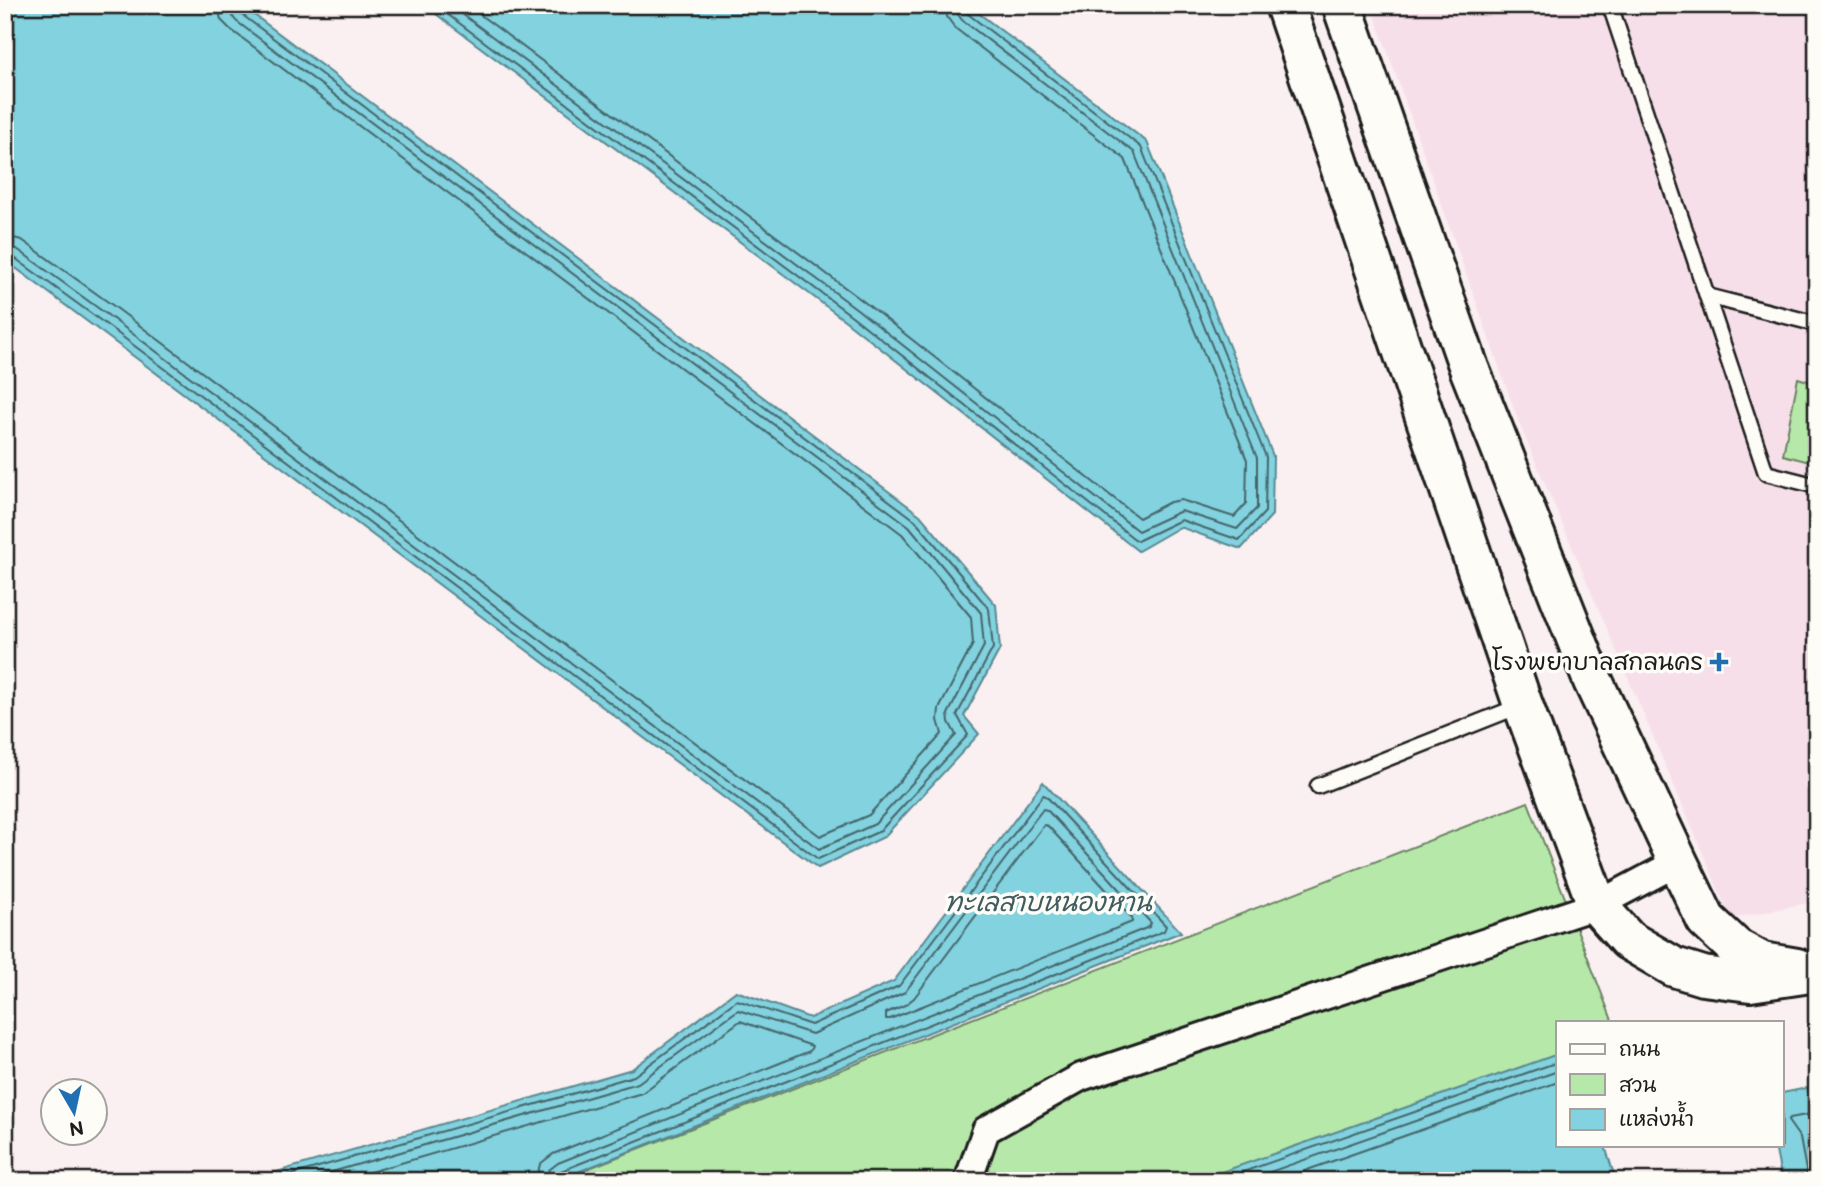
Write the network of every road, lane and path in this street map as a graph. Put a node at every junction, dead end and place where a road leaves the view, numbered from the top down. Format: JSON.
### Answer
{"nodes":[{"id":1,"x":1285,"y":5,"type":"edge"},
{"id":2,"x":1342,"y":5,"type":"edge"},
{"id":3,"x":1610,"y":5,"type":"edge"},
{"id":4,"x":1367,"y":82,"type":"junction"},
{"id":5,"x":1317,"y":99,"type":"junction"},
{"id":6,"x":1707,"y":296,"type":"junction"},
{"id":7,"x":1817,"y":324,"type":"edge"},
{"id":8,"x":1817,"y":486,"type":"edge"},
{"id":9,"x":1523,"y":705,"type":"junction"},
{"id":10,"x":1318,"y":786,"type":"dead end"},
{"id":11,"x":1678,"y":862,"type":"junction"},
{"id":12,"x":1597,"y":905,"type":"junction"},
{"id":13,"x":1816,"y":972,"type":"edge"},
{"id":14,"x":968,"y":1181,"type":"edge"}],
"edges":[{"from":1,"to":5,"type":"main road"},
{"from":2,"to":4,"type":"main road"},
{"from":3,"to":6,"type":"lane"},
{"from":4,"to":5,"type":"main road"},
{"from":4,"to":11,"type":"main road"},
{"from":5,"to":9,"type":"main road"},
{"from":6,"to":7,"type":"lane"},
{"from":6,"to":8,"type":"lane"},
{"from":9,"to":10,"type":"lane"},
{"from":9,"to":12,"type":"main road"},
{"from":11,"to":12,"type":"street"},
{"from":11,"to":13,"type":"main road"},
{"from":12,"to":13,"type":"main road"},
{"from":12,"to":14,"type":"street"}]}
